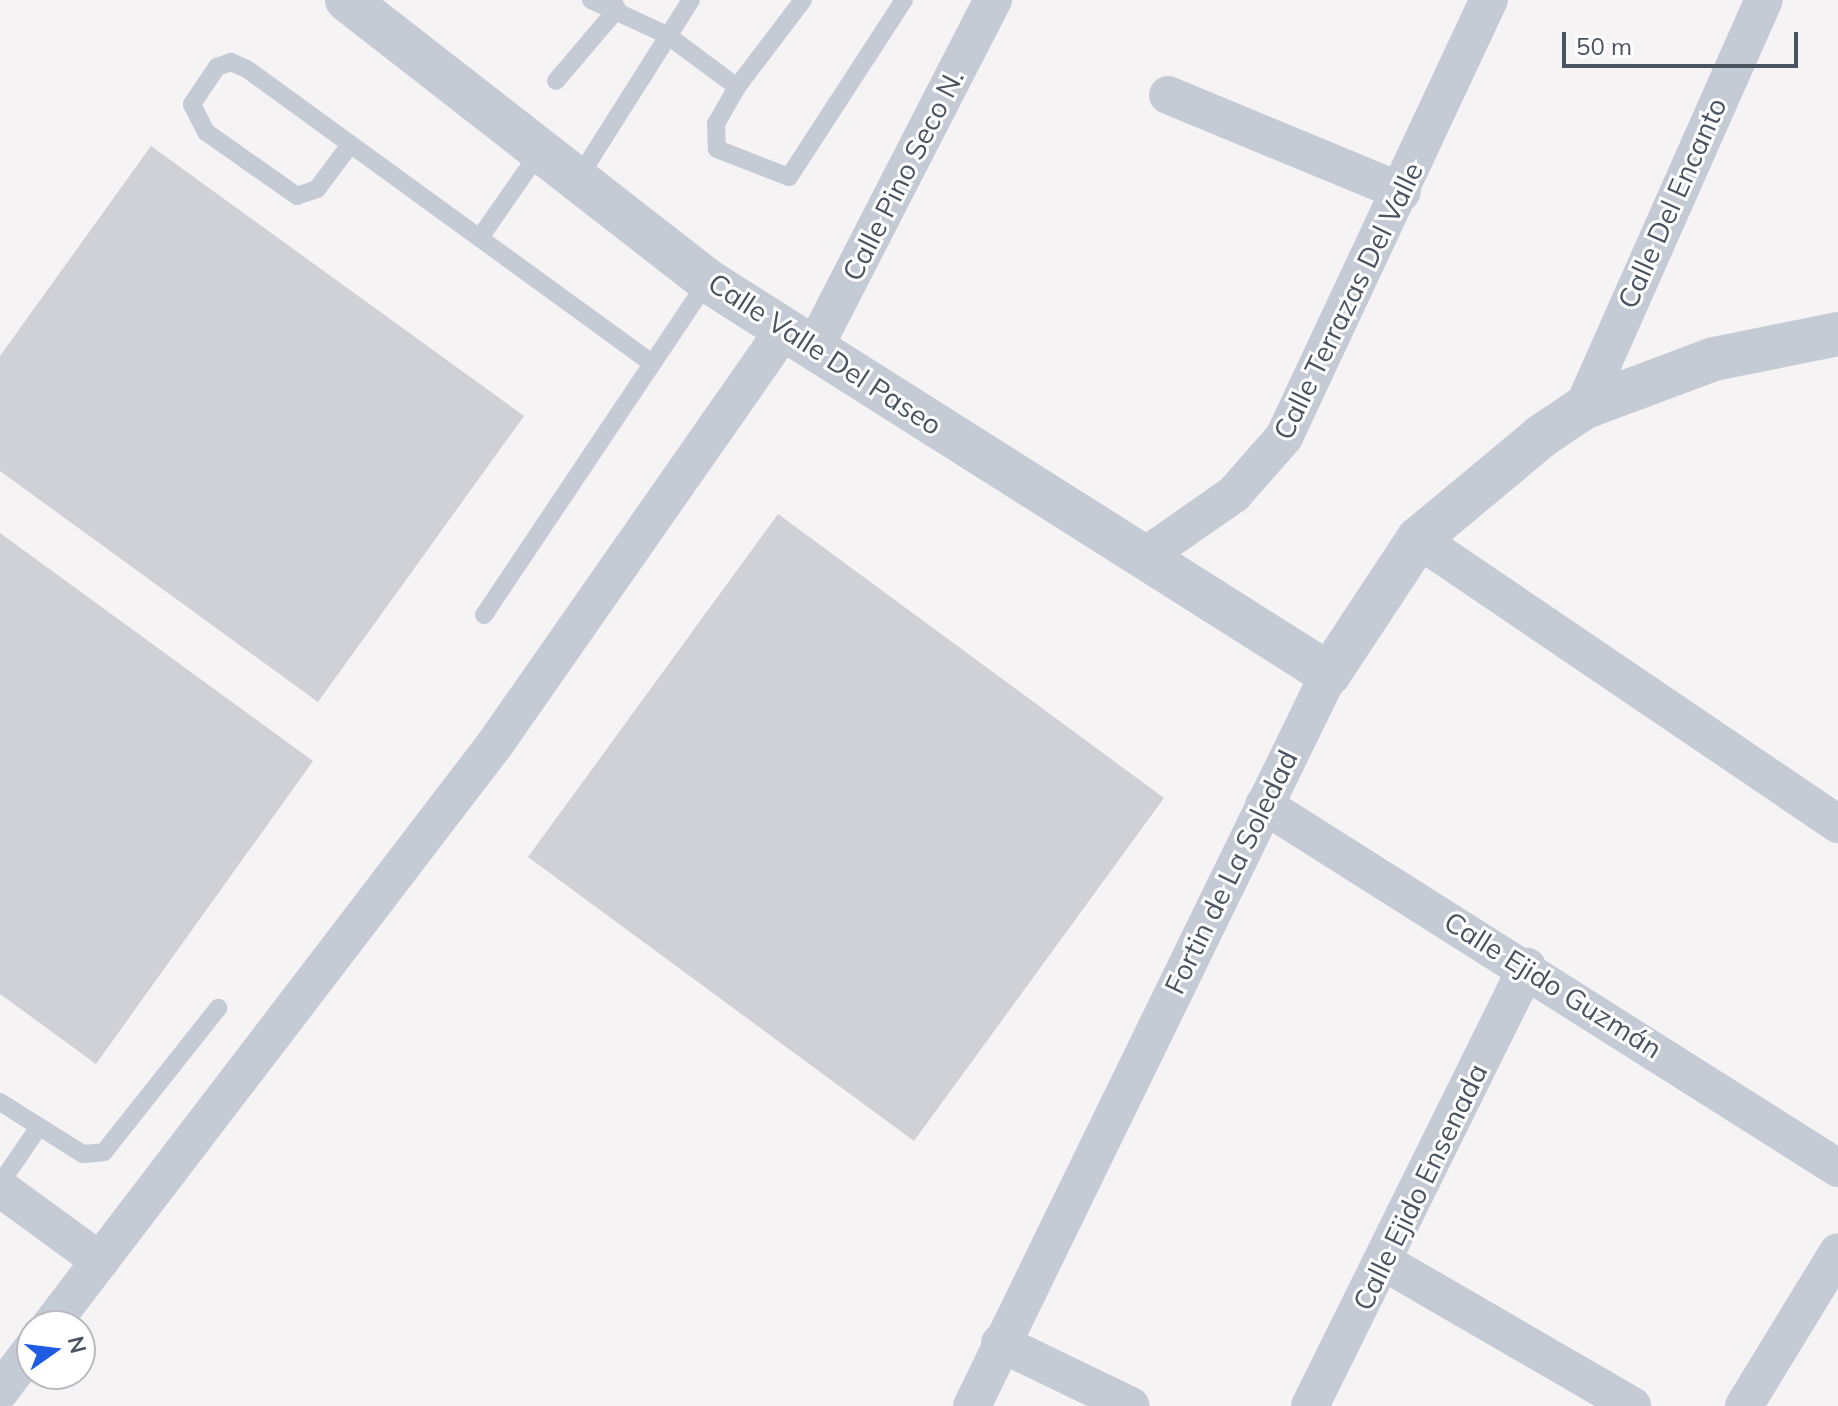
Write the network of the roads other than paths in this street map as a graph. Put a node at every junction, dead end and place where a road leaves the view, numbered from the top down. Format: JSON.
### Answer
{"nodes":[{"id":1,"x":347,"y":0,"type":"edge"},
{"id":2,"x":591,"y":0,"type":"edge"},
{"id":3,"x":691,"y":0,"type":"edge"},
{"id":4,"x":803,"y":0,"type":"edge"},
{"id":5,"x":904,"y":0,"type":"edge"},
{"id":6,"x":993,"y":0,"type":"edge"},
{"id":7,"x":1489,"y":0,"type":"edge"},
{"id":8,"x":1764,"y":0,"type":"edge"},
{"id":9,"x":615,"y":4,"type":"edge"},
{"id":10,"x":667,"y":35,"type":"junction"},
{"id":11,"x":556,"y":81,"type":"dead end"},
{"id":12,"x":737,"y":87,"type":"junction"},
{"id":13,"x":1168,"y":95,"type":"dead end"},
{"id":14,"x":350,"y":145,"type":"junction"},
{"id":15,"x":539,"y":153,"type":"junction"},
{"id":16,"x":579,"y":177,"type":"junction"},
{"id":17,"x":1402,"y":192,"type":"junction"},
{"id":18,"x":481,"y":236,"type":"junction"},
{"id":19,"x":708,"y":281,"type":"junction"},
{"id":20,"x":1838,"y":334,"type":"edge"},
{"id":21,"x":799,"y":340,"type":"junction"},
{"id":22,"x":651,"y":363,"type":"junction"},
{"id":23,"x":1583,"y":408,"type":"junction"},
{"id":24,"x":1418,"y":539,"type":"junction"},
{"id":25,"x":1148,"y":554,"type":"junction"},
{"id":26,"x":484,"y":615,"type":"dead end"},
{"id":27,"x":1329,"y":674,"type":"junction"},
{"id":28,"x":1264,"y":805,"type":"junction"},
{"id":29,"x":1838,"y":824,"type":"edge"},
{"id":30,"x":1527,"y":967,"type":"junction"},
{"id":31,"x":218,"y":1008,"type":"dead end"},
{"id":32,"x":0,"y":1102,"type":"edge"},
{"id":33,"x":38,"y":1128,"type":"junction"},
{"id":34,"x":1838,"y":1168,"type":"edge"},
{"id":35,"x":0,"y":1186,"type":"edge"},
{"id":36,"x":1838,"y":1252,"type":"edge"},
{"id":37,"x":100,"y":1261,"type":"junction"},
{"id":38,"x":1384,"y":1262,"type":"junction"},
{"id":39,"x":62,"y":1310,"type":"edge"},
{"id":40,"x":1000,"y":1343,"type":"junction"},
{"id":41,"x":16,"y":1370,"type":"edge"},
{"id":42,"x":0,"y":1391,"type":"edge"},
{"id":43,"x":972,"y":1406,"type":"edge"},
{"id":44,"x":1131,"y":1406,"type":"edge"},
{"id":45,"x":1310,"y":1406,"type":"edge"},
{"id":46,"x":1632,"y":1406,"type":"edge"},
{"id":47,"x":1744,"y":1406,"type":"edge"}],
"edges":[{"from":1,"to":15,"type":"street","name":"Calle Valle Del Paseo"},
{"from":2,"to":9,"type":"lane"},
{"from":3,"to":10,"type":"lane"},
{"from":4,"to":12,"type":"lane"},
{"from":5,"to":12,"type":"lane"},
{"from":6,"to":21,"type":"street","name":"Calle Pino Seco N."},
{"from":7,"to":17,"type":"street","name":"Calle Terrazas Del Valle"},
{"from":8,"to":23,"type":"street","name":"Calle Del Encanto"},
{"from":9,"to":10,"type":"lane"},
{"from":9,"to":11,"type":"lane"},
{"from":10,"to":12,"type":"lane"},
{"from":10,"to":16,"type":"lane"},
{"from":13,"to":17,"type":"street"},
{"from":14,"to":14,"type":"lane"},
{"from":14,"to":18,"type":"lane"},
{"from":15,"to":16,"type":"street","name":"Calle Valle Del Paseo"},
{"from":15,"to":18,"type":"lane"},
{"from":16,"to":19,"type":"street","name":"Calle Valle Del Paseo"},
{"from":17,"to":25,"type":"street","name":"Calle Terrazas Del Valle"},
{"from":18,"to":22,"type":"lane"},
{"from":19,"to":21,"type":"street","name":"Calle Valle Del Paseo"},
{"from":19,"to":22,"type":"lane"},
{"from":20,"to":23,"type":"street","name":"Fortin de La Soledad"},
{"from":21,"to":25,"type":"street","name":"Calle Valle Del Paseo"},
{"from":21,"to":37,"type":"street","name":"Calle Pino Seco N."},
{"from":22,"to":26,"type":"lane"},
{"from":23,"to":24,"type":"street","name":"Fortin de La Soledad"},
{"from":24,"to":27,"type":"street","name":"Fortin de La Soledad"},
{"from":24,"to":29,"type":"street"},
{"from":25,"to":27,"type":"street","name":"Calle Valle Del Paseo"},
{"from":27,"to":28,"type":"street","name":"Fortin de La Soledad"},
{"from":28,"to":30,"type":"street","name":"Calle Ejido Guzmán"},
{"from":28,"to":40,"type":"street","name":"Fortin de La Soledad"},
{"from":30,"to":34,"type":"street","name":"Calle Ejido Guzmán"},
{"from":30,"to":38,"type":"street","name":"Calle Ejido Ensenada"},
{"from":31,"to":33,"type":"lane"},
{"from":32,"to":33,"type":"lane"},
{"from":33,"to":35,"type":"lane"},
{"from":35,"to":37,"type":"street"},
{"from":36,"to":47,"type":"street"},
{"from":37,"to":39,"type":"street","name":"Calle Pino Seco N."},
{"from":38,"to":45,"type":"street","name":"Calle Ejido Ensenada"},
{"from":38,"to":46,"type":"street"},
{"from":40,"to":43,"type":"street","name":"Fortin de La Soledad"},
{"from":40,"to":44,"type":"street"},
{"from":41,"to":42,"type":"street"}]}
